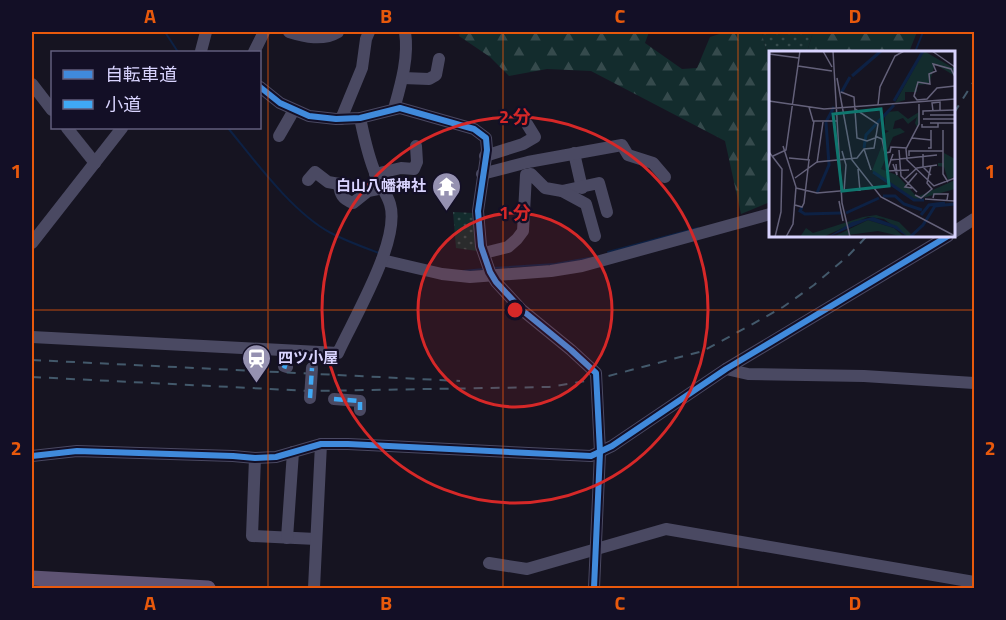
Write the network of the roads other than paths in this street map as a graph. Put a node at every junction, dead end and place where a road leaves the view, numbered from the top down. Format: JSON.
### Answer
{"nodes":[{"id":1,"x":206,"y":32,"type":"edge"},
{"id":2,"x":264,"y":32,"type":"edge"},
{"id":3,"x":289,"y":32,"type":"edge"},
{"id":4,"x":338,"y":32,"type":"edge"},
{"id":5,"x":369,"y":32,"type":"edge"},
{"id":6,"x":405,"y":32,"type":"edge"},
{"id":7,"x":202,"y":51,"type":"edge"},
{"id":8,"x":254,"y":51,"type":"edge"},
{"id":9,"x":439,"y":59,"type":"dead end"},
{"id":10,"x":402,"y":78,"type":"junction"},
{"id":11,"x":32,"y":84,"type":"edge"},
{"id":12,"x":261,"y":88,"type":"edge"},
{"id":13,"x":51,"y":109,"type":"edge"},
{"id":14,"x":394,"y":109,"type":"junction"},
{"id":15,"x":294,"y":111,"type":"junction"},
{"id":16,"x":341,"y":118,"type":"junction"},
{"id":17,"x":360,"y":118,"type":"junction"},
{"id":18,"x":527,"y":124,"type":"dead end"},
{"id":19,"x":68,"y":129,"type":"edge"},
{"id":20,"x":121,"y":129,"type":"edge"},
{"id":21,"x":279,"y":136,"type":"dead end"},
{"id":22,"x":416,"y":146,"type":"dead end"},
{"id":23,"x":574,"y":153,"type":"junction"},
{"id":24,"x":486,"y":156,"type":"junction"},
{"id":25,"x":95,"y":163,"type":"junction"},
{"id":26,"x":524,"y":169,"type":"junction"},
{"id":27,"x":375,"y":174,"type":"junction"},
{"id":28,"x":482,"y":174,"type":"junction"},
{"id":29,"x":664,"y":177,"type":"dead end"},
{"id":30,"x":308,"y":180,"type":"dead end"},
{"id":31,"x":383,"y":188,"type":"junction"},
{"id":32,"x":582,"y":188,"type":"junction"},
{"id":33,"x":562,"y":191,"type":"junction"},
{"id":34,"x":607,"y":212,"type":"dead end"},
{"id":35,"x":769,"y":215,"type":"edge"},
{"id":36,"x":975,"y":219,"type":"edge"},
{"id":37,"x":955,"y":231,"type":"edge"},
{"id":38,"x":596,"y":236,"type":"dead end"},
{"id":39,"x":946,"y":237,"type":"edge"},
{"id":40,"x":32,"y":243,"type":"edge"},
{"id":41,"x":384,"y":256,"type":"junction"},
{"id":42,"x":488,"y":266,"type":"junction"},
{"id":43,"x":32,"y":337,"type":"edge"},
{"id":44,"x":286,"y":351,"type":"junction"},
{"id":45,"x":286,"y":367,"type":"dead end"},
{"id":46,"x":312,"y":368,"type":"dead end"},
{"id":47,"x":726,"y":369,"type":"junction"},
{"id":48,"x":975,"y":382,"type":"edge"},
{"id":49,"x":310,"y":398,"type":"dead end"},
{"id":50,"x":334,"y":399,"type":"dead end"},
{"id":51,"x":360,"y":410,"type":"dead end"},
{"id":52,"x":321,"y":444,"type":"junction"},
{"id":53,"x":293,"y":452,"type":"junction"},
{"id":54,"x":600,"y":452,"type":"junction"},
{"id":55,"x":32,"y":456,"type":"edge"},
{"id":56,"x":255,"y":458,"type":"junction"},
{"id":57,"x":287,"y":538,"type":"junction"},
{"id":58,"x":316,"y":539,"type":"junction"},
{"id":59,"x":596,"y":548,"type":"junction"},
{"id":60,"x":489,"y":563,"type":"dead end"},
{"id":61,"x":32,"y":578,"type":"edge"},
{"id":62,"x":975,"y":582,"type":"edge"},
{"id":63,"x":86,"y":585,"type":"edge"},
{"id":64,"x":208,"y":588,"type":"edge"},
{"id":65,"x":314,"y":588,"type":"edge"},
{"id":66,"x":594,"y":588,"type":"edge"}],
"edges":[{"from":1,"to":7,"type":"street"},
{"from":2,"to":8,"type":"street"},
{"from":3,"to":4,"type":"street"},
{"from":5,"to":16,"type":"street"},
{"from":6,"to":10,"type":"street"},
{"from":9,"to":10,"type":"street"},
{"from":10,"to":14,"type":"street"},
{"from":11,"to":13,"type":"street"},
{"from":12,"to":15,"type":"street"},
{"from":14,"to":17,"type":"street"},
{"from":14,"to":24,"type":"street"},
{"from":15,"to":16,"type":"street"},
{"from":15,"to":21,"type":"street"},
{"from":16,"to":17,"type":"street"},
{"from":17,"to":27,"type":"street"},
{"from":18,"to":24,"type":"street"},
{"from":19,"to":25,"type":"street"},
{"from":20,"to":25,"type":"street"},
{"from":22,"to":27,"type":"street"},
{"from":23,"to":26,"type":"street"},
{"from":23,"to":29,"type":"street"},
{"from":23,"to":32,"type":"street"},
{"from":24,"to":28,"type":"street"},
{"from":25,"to":40,"type":"street"},
{"from":26,"to":28,"type":"street"},
{"from":26,"to":33,"type":"street"},
{"from":26,"to":42,"type":"street"},
{"from":27,"to":31,"type":"street"},
{"from":28,"to":42,"type":"street"},
{"from":30,"to":31,"type":"street"},
{"from":31,"to":41,"type":"street"},
{"from":32,"to":33,"type":"street"},
{"from":32,"to":34,"type":"street"},
{"from":33,"to":38,"type":"street"},
{"from":35,"to":42,"type":"street"},
{"from":36,"to":37,"type":"street"},
{"from":39,"to":47,"type":"street"},
{"from":41,"to":42,"type":"street"},
{"from":41,"to":44,"type":"street"},
{"from":42,"to":54,"type":"street"},
{"from":43,"to":44,"type":"street"},
{"from":44,"to":45,"type":"street"},
{"from":46,"to":49,"type":"street","bridge":true},
{"from":47,"to":48,"type":"street"},
{"from":47,"to":54,"type":"street"},
{"from":50,"to":51,"type":"street"},
{"from":52,"to":53,"type":"street"},
{"from":52,"to":54,"type":"street"},
{"from":52,"to":58,"type":"street"},
{"from":53,"to":56,"type":"street"},
{"from":53,"to":57,"type":"street"},
{"from":54,"to":59,"type":"street"},
{"from":55,"to":56,"type":"street"},
{"from":56,"to":57,"type":"street"},
{"from":57,"to":58,"type":"street"},
{"from":58,"to":65,"type":"street"},
{"from":59,"to":60,"type":"street"},
{"from":59,"to":62,"type":"street"},
{"from":59,"to":66,"type":"street"},
{"from":61,"to":63,"type":"main road"},
{"from":63,"to":64,"type":"main road"}]}
